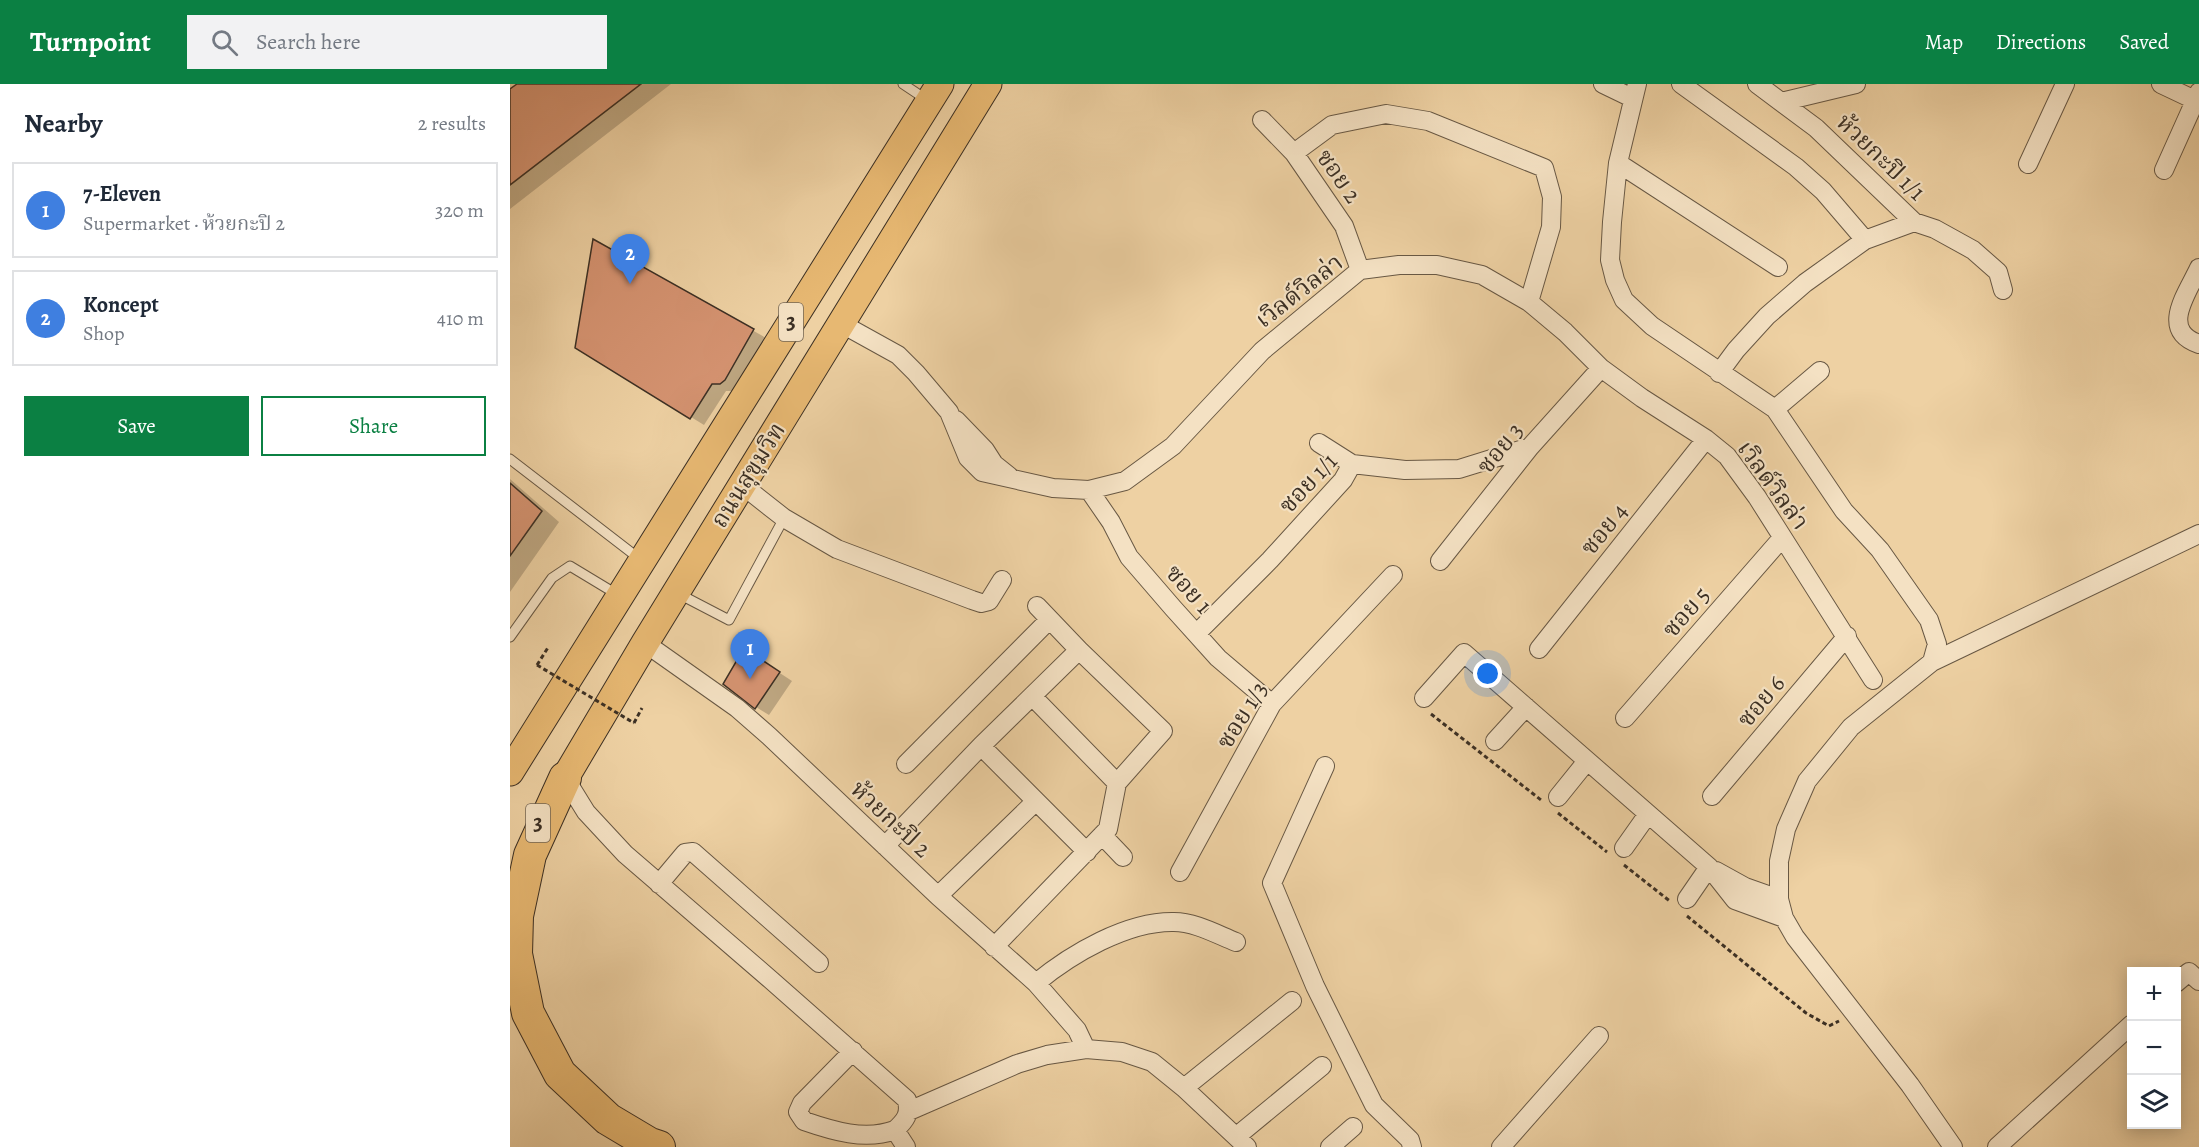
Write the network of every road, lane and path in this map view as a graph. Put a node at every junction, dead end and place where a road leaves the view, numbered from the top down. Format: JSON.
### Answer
{"nodes":[{"id":1,"x":903,"y":84,"type":"edge"},
{"id":2,"x":988,"y":84,"type":"edge"},
{"id":3,"x":1603,"y":84,"type":"edge"},
{"id":4,"x":1681,"y":84,"type":"edge"},
{"id":5,"x":1757,"y":84,"type":"edge"},
{"id":6,"x":1856,"y":84,"type":"edge"},
{"id":7,"x":2065,"y":84,"type":"edge"},
{"id":8,"x":2161,"y":84,"type":"edge"},
{"id":9,"x":1634,"y":91,"type":"edge"},
{"id":10,"x":934,"y":93,"type":"edge"},
{"id":11,"x":2198,"y":98,"type":"edge"},
{"id":12,"x":1781,"y":102,"type":"junction"},
{"id":13,"x":1262,"y":120,"type":"dead end"},
{"id":14,"x":1294,"y":153,"type":"junction"},
{"id":15,"x":1618,"y":163,"type":"junction"},
{"id":16,"x":2028,"y":164,"type":"dead end"},
{"id":17,"x":2164,"y":170,"type":"dead end"},
{"id":18,"x":1914,"y":222,"type":"junction"},
{"id":19,"x":1865,"y":240,"type":"junction"},
{"id":20,"x":1778,"y":267,"type":"dead end"},
{"id":21,"x":2199,"y":267,"type":"edge"},
{"id":22,"x":1360,"y":270,"type":"junction"},
{"id":23,"x":2003,"y":290,"type":"dead end"},
{"id":24,"x":1529,"y":302,"type":"junction"},
{"id":25,"x":842,"y":324,"type":"junction"},
{"id":26,"x":2199,"y":344,"type":"edge"},
{"id":27,"x":768,"y":359,"type":"junction"},
{"id":28,"x":1601,"y":368,"type":"junction"},
{"id":29,"x":1820,"y":371,"type":"dead end"},
{"id":30,"x":1719,"y":373,"type":"junction"},
{"id":31,"x":807,"y":381,"type":"junction"},
{"id":32,"x":1775,"y":409,"type":"junction"},
{"id":33,"x":1706,"y":439,"type":"junction"},
{"id":34,"x":1319,"y":442,"type":"dead end"},
{"id":35,"x":1530,"y":447,"type":"junction"},
{"id":36,"x":510,"y":459,"type":"edge"},
{"id":37,"x":1352,"y":464,"type":"junction"},
{"id":38,"x":742,"y":485,"type":"junction"},
{"id":39,"x":1089,"y":490,"type":"junction"},
{"id":40,"x":784,"y":518,"type":"junction"},
{"id":41,"x":2199,"y":534,"type":"edge"},
{"id":42,"x":1782,"y":538,"type":"junction"},
{"id":43,"x":642,"y":560,"type":"junction"},
{"id":44,"x":1440,"y":561,"type":"dead end"},
{"id":45,"x":1393,"y":575,"type":"dead end"},
{"id":46,"x":1002,"y":580,"type":"dead end"},
{"id":47,"x":676,"y":592,"type":"junction"},
{"id":48,"x":620,"y":596,"type":"junction"},
{"id":49,"x":1037,"y":606,"type":"dead end"},
{"id":50,"x":1049,"y":620,"type":"junction"},
{"id":51,"x":1197,"y":633,"type":"junction"},
{"id":52,"x":1846,"y":636,"type":"junction"},
{"id":53,"x":510,"y":637,"type":"edge"},
{"id":54,"x":645,"y":643,"type":"junction"},
{"id":55,"x":549,"y":646,"type":"dead end"},
{"id":56,"x":1539,"y":649,"type":"dead end"},
{"id":57,"x":1079,"y":650,"type":"junction"},
{"id":58,"x":1932,"y":662,"type":"junction"},
{"id":59,"x":1873,"y":680,"type":"dead end"},
{"id":60,"x":1033,"y":697,"type":"junction"},
{"id":61,"x":1424,"y":698,"type":"joint"},
{"id":62,"x":1272,"y":704,"type":"junction"},
{"id":63,"x":1526,"y":707,"type":"junction"},
{"id":64,"x":642,"y":708,"type":"dead end"},
{"id":65,"x":1626,"y":718,"type":"dead end"},
{"id":66,"x":1495,"y":741,"type":"dead end"},
{"id":67,"x":981,"y":746,"type":"junction"},
{"id":68,"x":1587,"y":761,"type":"junction"},
{"id":69,"x":906,"y":764,"type":"dead end"},
{"id":70,"x":1325,"y":766,"type":"dead end"},
{"id":71,"x":510,"y":772,"type":"edge"},
{"id":72,"x":566,"y":778,"type":"junction"},
{"id":73,"x":1117,"y":783,"type":"junction"},
{"id":74,"x":1712,"y":796,"type":"dead end"},
{"id":75,"x":1036,"y":801,"type":"junction"},
{"id":76,"x":1551,"y":802,"type":"junction"},
{"id":77,"x":1648,"y":814,"type":"junction"},
{"id":78,"x":1102,"y":835,"type":"junction"},
{"id":79,"x":885,"y":846,"type":"junction"},
{"id":80,"x":1087,"y":852,"type":"junction"},
{"id":81,"x":1617,"y":853,"type":"junction"},
{"id":82,"x":1123,"y":857,"type":"dead end"},
{"id":83,"x":510,"y":867,"type":"edge"},
{"id":84,"x":1709,"y":867,"type":"junction"},
{"id":85,"x":1180,"y":872,"type":"dead end"},
{"id":86,"x":659,"y":884,"type":"junction"},
{"id":87,"x":938,"y":896,"type":"junction"},
{"id":88,"x":1779,"y":899,"type":"junction"},
{"id":89,"x":1680,"y":904,"type":"junction"},
{"id":90,"x":1784,"y":918,"type":"junction"},
{"id":91,"x":1236,"y":942,"type":"dead end"},
{"id":92,"x":994,"y":947,"type":"junction"},
{"id":93,"x":819,"y":963,"type":"dead end"},
{"id":94,"x":1036,"y":983,"type":"junction"},
{"id":95,"x":1292,"y":1001,"type":"dead end"},
{"id":96,"x":1855,"y":1014,"type":"junction"},
{"id":97,"x":2127,"y":1029,"type":"edge"},
{"id":98,"x":1599,"y":1036,"type":"dead end"},
{"id":99,"x":1086,"y":1049,"type":"junction"},
{"id":100,"x":853,"y":1051,"type":"junction"},
{"id":101,"x":1322,"y":1066,"type":"dead end"},
{"id":102,"x":1184,"y":1088,"type":"junction"},
{"id":103,"x":909,"y":1111,"type":"junction"},
{"id":104,"x":1353,"y":1126,"type":"dead end"},
{"id":105,"x":895,"y":1130,"type":"junction"},
{"id":106,"x":1242,"y":1142,"type":"edge"},
{"id":107,"x":659,"y":1147,"type":"edge"},
{"id":108,"x":906,"y":1147,"type":"edge"},
{"id":109,"x":1330,"y":1147,"type":"edge"},
{"id":110,"x":1412,"y":1147,"type":"edge"},
{"id":111,"x":1501,"y":1147,"type":"edge"},
{"id":112,"x":1953,"y":1147,"type":"edge"},
{"id":113,"x":1997,"y":1147,"type":"edge"}],
"edges":[{"from":1,"to":10,"type":"lane"},
{"from":2,"to":25,"type":"main road","name":"ถนนสุขุมวิท","number":"3"},
{"from":3,"to":9,"type":"street"},
{"from":4,"to":19,"type":"street"},
{"from":5,"to":12,"type":"street","name":"ห้วยกะปิ 1/1"},
{"from":6,"to":12,"type":"street"},
{"from":7,"to":16,"type":"street"},
{"from":8,"to":11,"type":"street"},
{"from":9,"to":15,"type":"street"},
{"from":10,"to":27,"type":"main road","name":"ถนนสุขุมวิท","number":"3"},
{"from":11,"to":17,"type":"street"},
{"from":12,"to":18,"type":"street","name":"ห้วยกะปิ 1/1"},
{"from":13,"to":14,"type":"street","name":"ซอย 2"},
{"from":14,"to":22,"type":"street","name":"ซอย 2"},
{"from":14,"to":24,"type":"street"},
{"from":15,"to":20,"type":"street"},
{"from":15,"to":30,"type":"street"},
{"from":18,"to":19,"type":"street"},
{"from":18,"to":23,"type":"street"},
{"from":19,"to":30,"type":"street"},
{"from":21,"to":26,"type":"street"},
{"from":22,"to":24,"type":"street","name":"เวิลด์วิลล่า"},
{"from":22,"to":39,"type":"street","name":"เวิลด์วิลล่า"},
{"from":24,"to":28,"type":"street","name":"เวิลด์วิลล่า"},
{"from":25,"to":31,"type":"main road","name":"ถนนสุขุมวิท","number":"3"},
{"from":25,"to":39,"type":"street","name":"เวิลด์วิลล่า"},
{"from":27,"to":31,"type":"main road"},
{"from":27,"to":43,"type":"main road","name":"ถนนสุขุมวิท","number":"3"},
{"from":28,"to":33,"type":"street","name":"เวิลด์วิลล่า"},
{"from":28,"to":35,"type":"street","name":"ซอย 3"},
{"from":29,"to":32,"type":"street"},
{"from":30,"to":32,"type":"street"},
{"from":31,"to":38,"type":"main road","name":"ถนนสุขุมวิท","number":"3"},
{"from":32,"to":58,"type":"street"},
{"from":33,"to":42,"type":"street","name":"เวิลด์วิลล่า"},
{"from":33,"to":56,"type":"street","name":"ซอย 4"},
{"from":34,"to":37,"type":"street"},
{"from":35,"to":37,"type":"street","name":"ซอย 1/1"},
{"from":35,"to":44,"type":"street","name":"ซอย 3"},
{"from":36,"to":43,"type":"lane"},
{"from":37,"to":51,"type":"street","name":"ซอย 1/1"},
{"from":38,"to":40,"type":"street"},
{"from":38,"to":47,"type":"main road","name":"ถนนสุขุมวิท","number":"3"},
{"from":39,"to":51,"type":"street","name":"ซอย 1"},
{"from":40,"to":46,"type":"street"},
{"from":40,"to":47,"type":"lane"},
{"from":41,"to":58,"type":"street"},
{"from":42,"to":52,"type":"street","name":"เวิลด์วิลล่า"},
{"from":42,"to":65,"type":"street","name":"ซอย 5"},
{"from":43,"to":48,"type":"main road","name":"ถนนสุขุมวิท","number":"3"},
{"from":45,"to":62,"type":"street","name":"ซอย 1/3"},
{"from":47,"to":54,"type":"main road","name":"ถนนสุขุมวิท","number":"3"},
{"from":48,"to":53,"type":"lane"},
{"from":48,"to":71,"type":"main road","name":"ถนนสุขุมวิท","number":"3"},
{"from":49,"to":50,"type":"street"},
{"from":50,"to":57,"type":"street"},
{"from":50,"to":69,"type":"street"},
{"from":51,"to":62,"type":"street","name":"ซอย 1"},
{"from":52,"to":59,"type":"street","name":"เวิลด์วิลล่า"},
{"from":52,"to":74,"type":"street","name":"ซอย 6"},
{"from":54,"to":72,"type":"main road","name":"ถนนสุขุมวิท","number":"3"},
{"from":54,"to":79,"type":"street","name":"ห้วยกะปิ 2"},
{"from":55,"to":64,"type":"path","bridge":true},
{"from":57,"to":60,"type":"street"},
{"from":57,"to":73,"type":"street"},
{"from":58,"to":88,"type":"street"},
{"from":60,"to":67,"type":"street"},
{"from":60,"to":73,"type":"street"},
{"from":61,"to":63,"type":"street"},
{"from":61,"to":76,"type":"path"},
{"from":62,"to":85,"type":"street","name":"ซอย 1/3"},
{"from":63,"to":66,"type":"street"},
{"from":63,"to":68,"type":"street"},
{"from":67,"to":75,"type":"street"},
{"from":67,"to":79,"type":"street"},
{"from":68,"to":76,"type":"street"},
{"from":68,"to":77,"type":"street"},
{"from":70,"to":110,"type":"street"},
{"from":72,"to":83,"type":"main road","name":"ถนนสุขุมวิท","number":"3"},
{"from":72,"to":86,"type":"street"},
{"from":72,"to":107,"type":"highway"},
{"from":73,"to":78,"type":"street"},
{"from":75,"to":80,"type":"street"},
{"from":75,"to":87,"type":"street"},
{"from":76,"to":81,"type":"path"},
{"from":77,"to":81,"type":"street"},
{"from":77,"to":84,"type":"street"},
{"from":78,"to":80,"type":"street"},
{"from":78,"to":82,"type":"street"},
{"from":79,"to":87,"type":"street","name":"ห้วยกะปิ 2"},
{"from":80,"to":92,"type":"street"},
{"from":81,"to":89,"type":"path"},
{"from":84,"to":88,"type":"street"},
{"from":84,"to":89,"type":"street"},
{"from":84,"to":90,"type":"street"},
{"from":86,"to":93,"type":"street"},
{"from":86,"to":100,"type":"street"},
{"from":87,"to":92,"type":"street","name":"ห้วยกะปิ 2"},
{"from":88,"to":90,"type":"street"},
{"from":89,"to":96,"type":"path"},
{"from":90,"to":96,"type":"street"},
{"from":91,"to":94,"type":"street"},
{"from":92,"to":94,"type":"street","name":"ห้วยกะปิ 2"},
{"from":94,"to":99,"type":"street","name":"ห้วยกะปิ 2"},
{"from":95,"to":102,"type":"street"},
{"from":96,"to":112,"type":"street"},
{"from":97,"to":113,"type":"street"},
{"from":98,"to":111,"type":"street"},
{"from":99,"to":102,"type":"street"},
{"from":99,"to":103,"type":"street"},
{"from":100,"to":103,"type":"street"},
{"from":100,"to":105,"type":"street"},
{"from":101,"to":106,"type":"street"},
{"from":102,"to":106,"type":"street"},
{"from":103,"to":105,"type":"street"},
{"from":104,"to":109,"type":"street"},
{"from":105,"to":108,"type":"street"}]}
